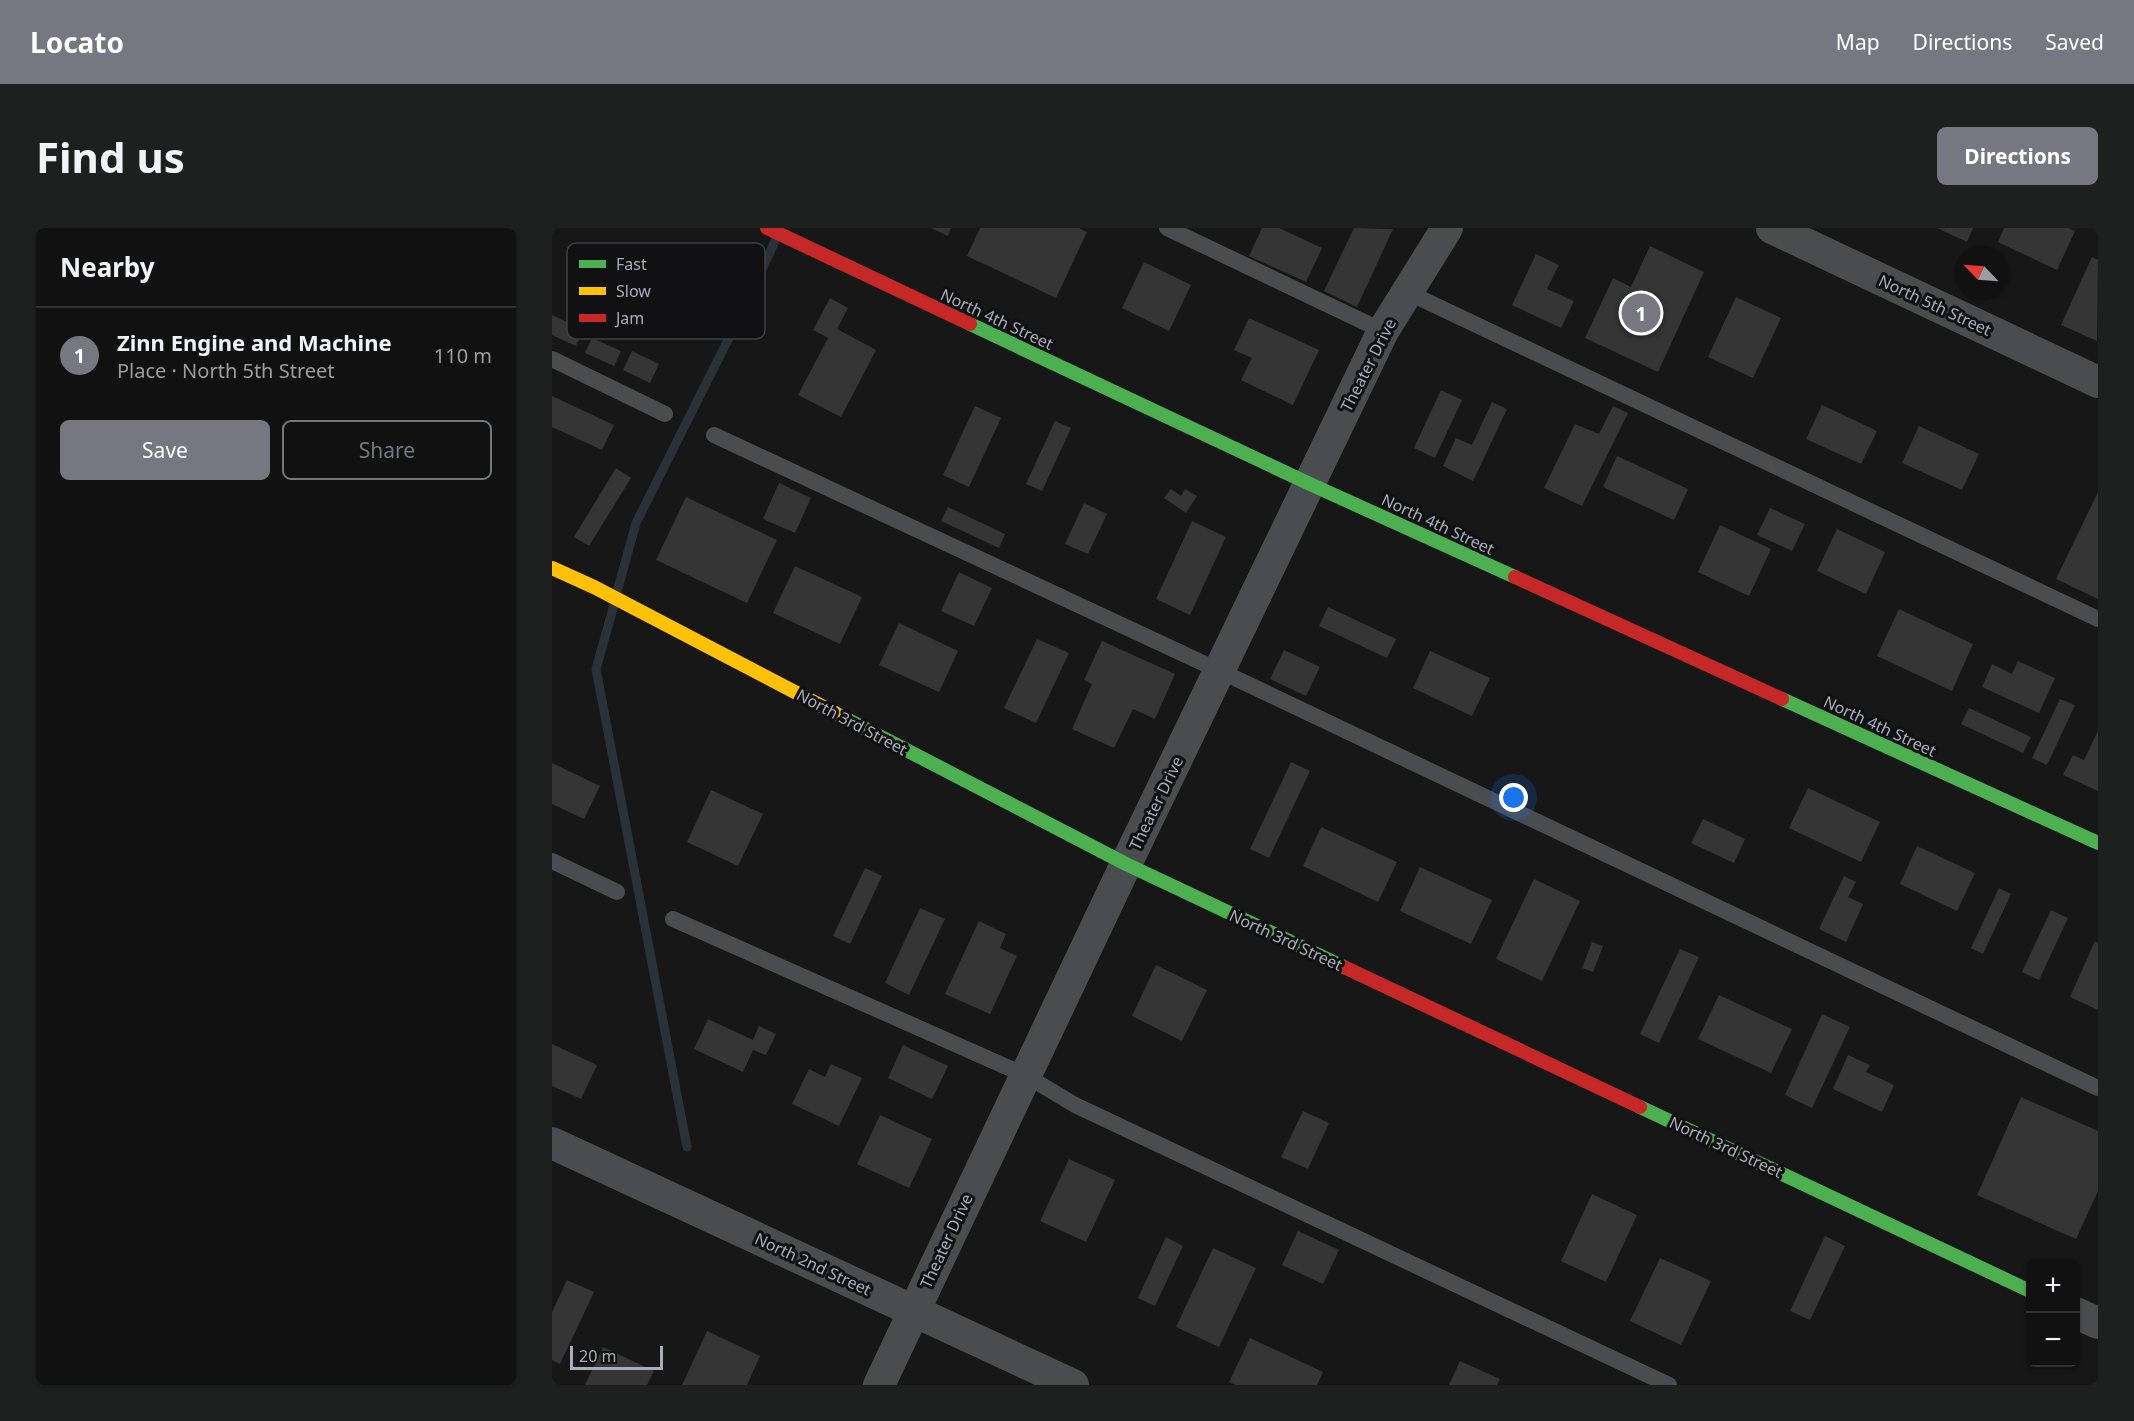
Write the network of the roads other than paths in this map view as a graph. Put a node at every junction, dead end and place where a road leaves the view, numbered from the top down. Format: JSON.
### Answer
{"nodes":[{"id":1,"x":766,"y":228,"type":"edge"},
{"id":2,"x":1167,"y":228,"type":"edge"},
{"id":3,"x":1447,"y":228,"type":"edge"},
{"id":4,"x":1772,"y":228,"type":"edge"},
{"id":5,"x":1407,"y":292,"type":"junction"},
{"id":6,"x":1383,"y":331,"type":"junction"},
{"id":7,"x":552,"y":359,"type":"edge"},
{"id":8,"x":2098,"y":382,"type":"edge"},
{"id":9,"x":665,"y":414,"type":"dead end"},
{"id":10,"x":714,"y":435,"type":"dead end"},
{"id":11,"x":1310,"y":484,"type":"junction"},
{"id":12,"x":552,"y":568,"type":"edge"},
{"id":13,"x":2098,"y":619,"type":"edge"},
{"id":14,"x":1220,"y":671,"type":"junction"},
{"id":15,"x":2098,"y":843,"type":"edge"},
{"id":16,"x":552,"y":861,"type":"edge"},
{"id":17,"x":1126,"y":864,"type":"junction"},
{"id":18,"x":617,"y":892,"type":"dead end"},
{"id":19,"x":673,"y":919,"type":"dead end"},
{"id":20,"x":1025,"y":1075,"type":"junction"},
{"id":21,"x":2098,"y":1088,"type":"edge"},
{"id":22,"x":552,"y":1143,"type":"edge"},
{"id":23,"x":2026,"y":1289,"type":"edge"},
{"id":24,"x":913,"y":1311,"type":"junction"},
{"id":25,"x":2078,"y":1313,"type":"edge"},
{"id":26,"x":2098,"y":1323,"type":"edge"},
{"id":27,"x":879,"y":1385,"type":"edge"},
{"id":28,"x":1073,"y":1385,"type":"edge"},
{"id":29,"x":1669,"y":1385,"type":"edge"}],
"edges":[{"from":1,"to":11,"type":"street","name":"North 4th Street"},
{"from":2,"to":6,"type":"lane"},
{"from":3,"to":5,"type":"street","name":"Theater Drive"},
{"from":4,"to":8,"type":"street","name":"North 5th Street"},
{"from":5,"to":6,"type":"street","name":"Theater Drive"},
{"from":5,"to":13,"type":"lane"},
{"from":6,"to":11,"type":"street","name":"Theater Drive"},
{"from":7,"to":9,"type":"lane"},
{"from":10,"to":14,"type":"lane"},
{"from":11,"to":14,"type":"street","name":"Theater Drive"},
{"from":11,"to":15,"type":"street","name":"North 4th Street"},
{"from":12,"to":17,"type":"street","name":"North 3rd Street"},
{"from":14,"to":17,"type":"street","name":"Theater Drive"},
{"from":14,"to":21,"type":"lane"},
{"from":16,"to":18,"type":"lane"},
{"from":17,"to":20,"type":"street","name":"Theater Drive"},
{"from":17,"to":23,"type":"street","name":"North 3rd Street"},
{"from":19,"to":20,"type":"lane"},
{"from":20,"to":24,"type":"street","name":"Theater Drive"},
{"from":20,"to":29,"type":"lane"},
{"from":22,"to":24,"type":"street","name":"North 2nd Street"},
{"from":24,"to":27,"type":"street","name":"Theater Drive"},
{"from":24,"to":28,"type":"street","name":"North 2nd Street"},
{"from":25,"to":26,"type":"street"}]}
